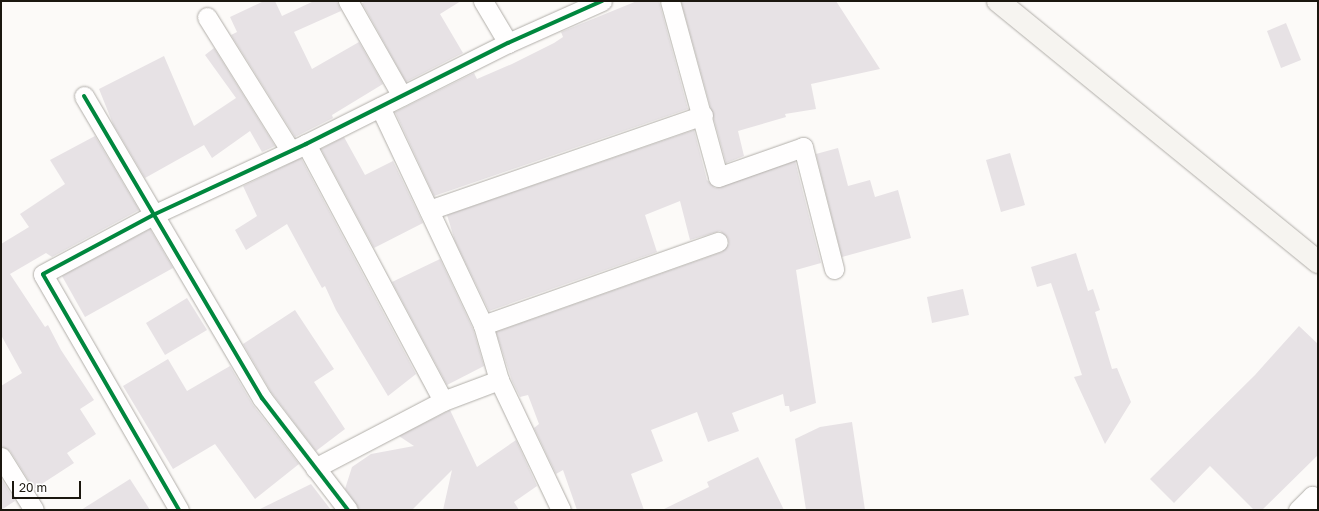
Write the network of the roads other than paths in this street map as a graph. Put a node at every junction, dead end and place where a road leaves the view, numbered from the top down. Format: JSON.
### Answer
{"nodes":[{"id":1,"x":348,"y":1,"type":"edge"},
{"id":2,"x":483,"y":1,"type":"edge"},
{"id":3,"x":602,"y":1,"type":"edge"},
{"id":4,"x":670,"y":1,"type":"edge"},
{"id":5,"x":998,"y":1,"type":"edge"},
{"id":6,"x":206,"y":17,"type":"dead end"},
{"id":7,"x":508,"y":43,"type":"junction"},
{"id":8,"x":84,"y":96,"type":"dead end"},
{"id":9,"x":402,"y":96,"type":"junction"},
{"id":10,"x":380,"y":107,"type":"junction"},
{"id":11,"x":703,"y":114,"type":"junction"},
{"id":12,"x":298,"y":147,"type":"junction"},
{"id":13,"x":429,"y":210,"type":"junction"},
{"id":14,"x":153,"y":215,"type":"junction"},
{"id":15,"x":718,"y":242,"type":"dead end"},
{"id":16,"x":1318,"y":262,"type":"edge"},
{"id":17,"x":834,"y":270,"type":"dead end"},
{"id":18,"x":483,"y":325,"type":"junction"},
{"id":19,"x":499,"y":380,"type":"junction"},
{"id":20,"x":443,"y":401,"type":"junction"},
{"id":21,"x":1,"y":457,"type":"edge"},
{"id":22,"x":315,"y":468,"type":"junction"},
{"id":23,"x":1318,"y":504,"type":"edge"},
{"id":24,"x":34,"y":510,"type":"edge"},
{"id":25,"x":179,"y":510,"type":"edge"},
{"id":26,"x":348,"y":510,"type":"edge"},
{"id":27,"x":561,"y":510,"type":"edge"},
{"id":28,"x":1298,"y":510,"type":"edge"}],
"edges":[{"from":1,"to":9,"type":"street"},
{"from":2,"to":7,"type":"street"},
{"from":3,"to":7,"type":"street"},
{"from":4,"to":11,"type":"street"},
{"from":5,"to":16,"type":"main road"},
{"from":6,"to":12,"type":"street"},
{"from":7,"to":9,"type":"street"},
{"from":8,"to":14,"type":"street"},
{"from":9,"to":10,"type":"street"},
{"from":10,"to":12,"type":"street"},
{"from":10,"to":13,"type":"street"},
{"from":11,"to":13,"type":"street"},
{"from":11,"to":17,"type":"street"},
{"from":12,"to":14,"type":"street"},
{"from":12,"to":20,"type":"street"},
{"from":13,"to":18,"type":"street"},
{"from":14,"to":22,"type":"street"},
{"from":14,"to":25,"type":"street"},
{"from":15,"to":18,"type":"street"},
{"from":18,"to":19,"type":"street"},
{"from":19,"to":20,"type":"street"},
{"from":19,"to":27,"type":"street"},
{"from":20,"to":22,"type":"street"},
{"from":21,"to":24,"type":"street"},
{"from":22,"to":26,"type":"street"},
{"from":23,"to":28,"type":"street"}]}
